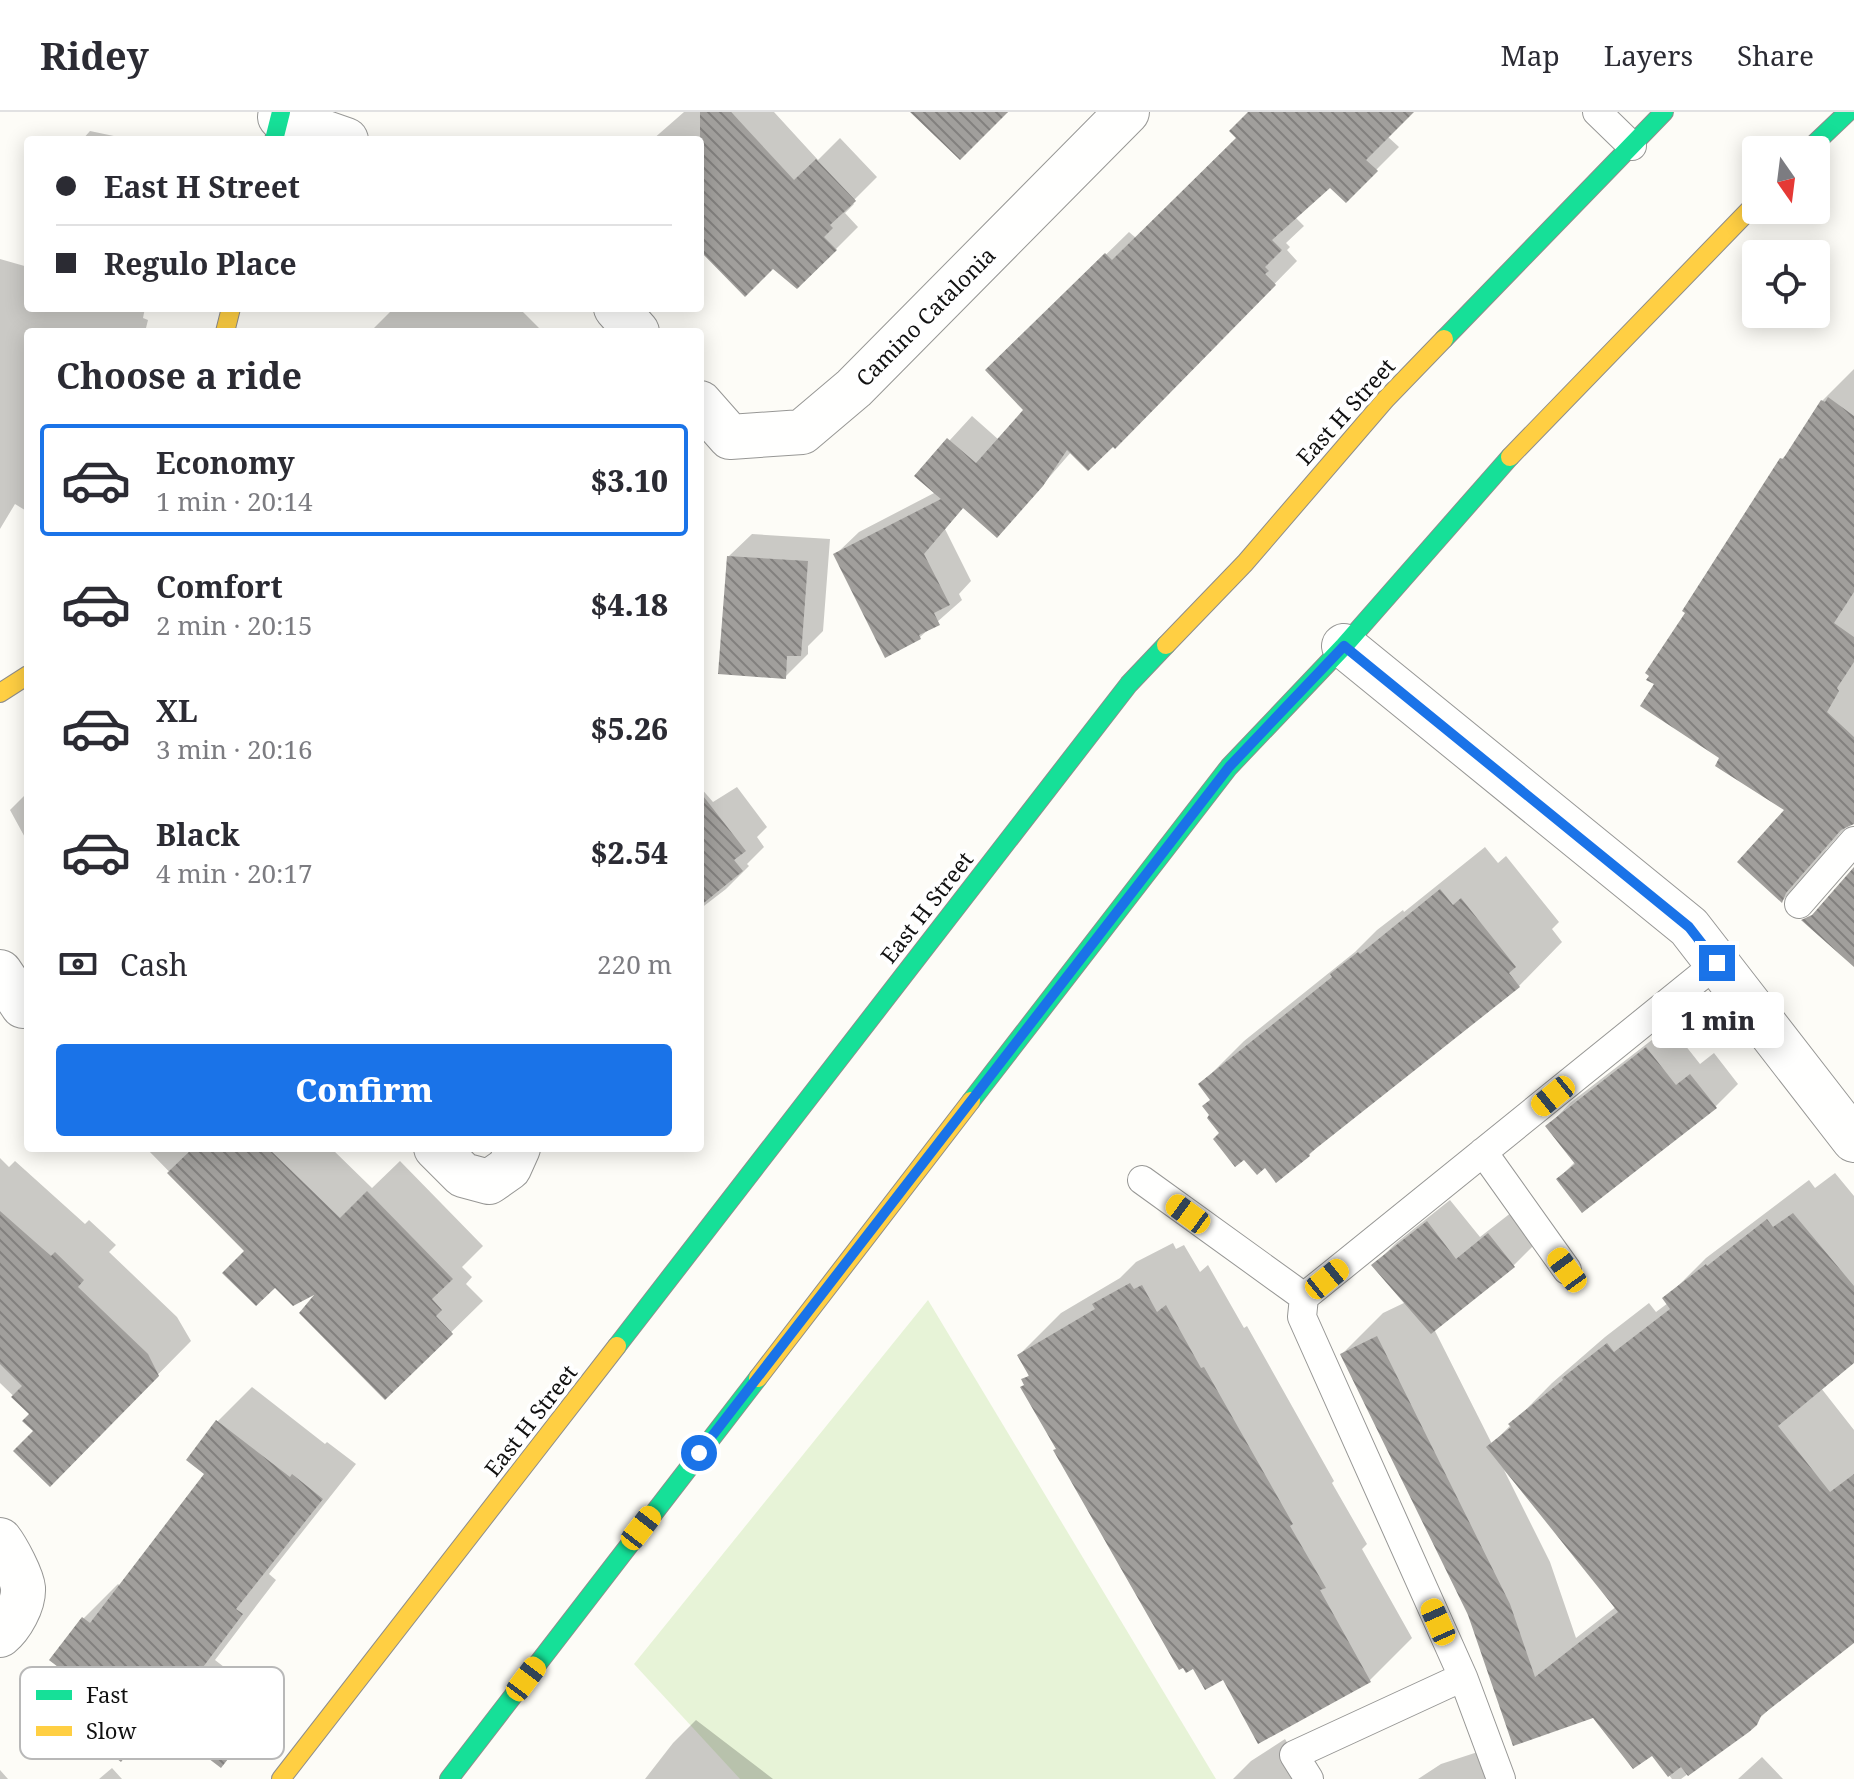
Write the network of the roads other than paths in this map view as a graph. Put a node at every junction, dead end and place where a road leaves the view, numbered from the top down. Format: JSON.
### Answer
{"nodes":[{"id":1,"x":1127,"y":112,"type":"edge"},
{"id":2,"x":1597,"y":112,"type":"edge"},
{"id":3,"x":1664,"y":112,"type":"edge"},
{"id":4,"x":1848,"y":112,"type":"edge"},
{"id":5,"x":279,"y":123,"type":"edge"},
{"id":6,"x":330,"y":136,"type":"edge"},
{"id":7,"x":1823,"y":136,"type":"edge"},
{"id":8,"x":1632,"y":146,"type":"junction"},
{"id":9,"x":1742,"y":217,"type":"edge"},
{"id":10,"x":620,"y":312,"type":"edge"},
{"id":11,"x":634,"y":328,"type":"edge"},
{"id":12,"x":704,"y":408,"type":"edge"},
{"id":13,"x":1344,"y":646,"type":"junction"},
{"id":14,"x":24,"y":678,"type":"edge"},
{"id":15,"x":0,"y":693,"type":"edge"},
{"id":16,"x":1854,"y":841,"type":"edge"},
{"id":17,"x":1799,"y":904,"type":"dead end"},
{"id":18,"x":1717,"y":963,"type":"junction"},
{"id":19,"x":1854,"y":1140,"type":"edge"},
{"id":20,"x":440,"y":1152,"type":"edge"},
{"id":21,"x":516,"y":1152,"type":"edge"},
{"id":22,"x":1483,"y":1152,"type":"junction"},
{"id":23,"x":1142,"y":1180,"type":"dead end"},
{"id":24,"x":1567,"y":1270,"type":"dead end"},
{"id":25,"x":1304,"y":1297,"type":"junction"},
{"id":26,"x":0,"y":1540,"type":"edge"},
{"id":27,"x":0,"y":1635,"type":"edge"},
{"id":28,"x":1463,"y":1677,"type":"junction"},
{"id":29,"x":281,"y":1779,"type":"edge"},
{"id":30,"x":449,"y":1779,"type":"edge"},
{"id":31,"x":1309,"y":1779,"type":"edge"},
{"id":32,"x":1501,"y":1779,"type":"edge"}],
"edges":[{"from":1,"to":12,"type":"street","name":"Camino Catalonia"},
{"from":2,"to":8,"type":"lane"},
{"from":3,"to":8,"type":"main road","name":"East H Street"},
{"from":4,"to":7,"type":"main road"},
{"from":5,"to":6,"type":"street"},
{"from":8,"to":29,"type":"main road","name":"East H Street"},
{"from":9,"to":13,"type":"main road"},
{"from":10,"to":11,"type":"street"},
{"from":13,"to":18,"type":"street"},
{"from":13,"to":30,"type":"main road"},
{"from":14,"to":15,"type":"main road"},
{"from":16,"to":17,"type":"lane"},
{"from":18,"to":19,"type":"street"},
{"from":18,"to":22,"type":"lane"},
{"from":20,"to":21,"type":"street"},
{"from":22,"to":24,"type":"lane"},
{"from":22,"to":25,"type":"lane"},
{"from":23,"to":25,"type":"lane"},
{"from":25,"to":28,"type":"lane"},
{"from":26,"to":27,"type":"street"},
{"from":28,"to":31,"type":"lane"},
{"from":28,"to":32,"type":"lane"}]}
